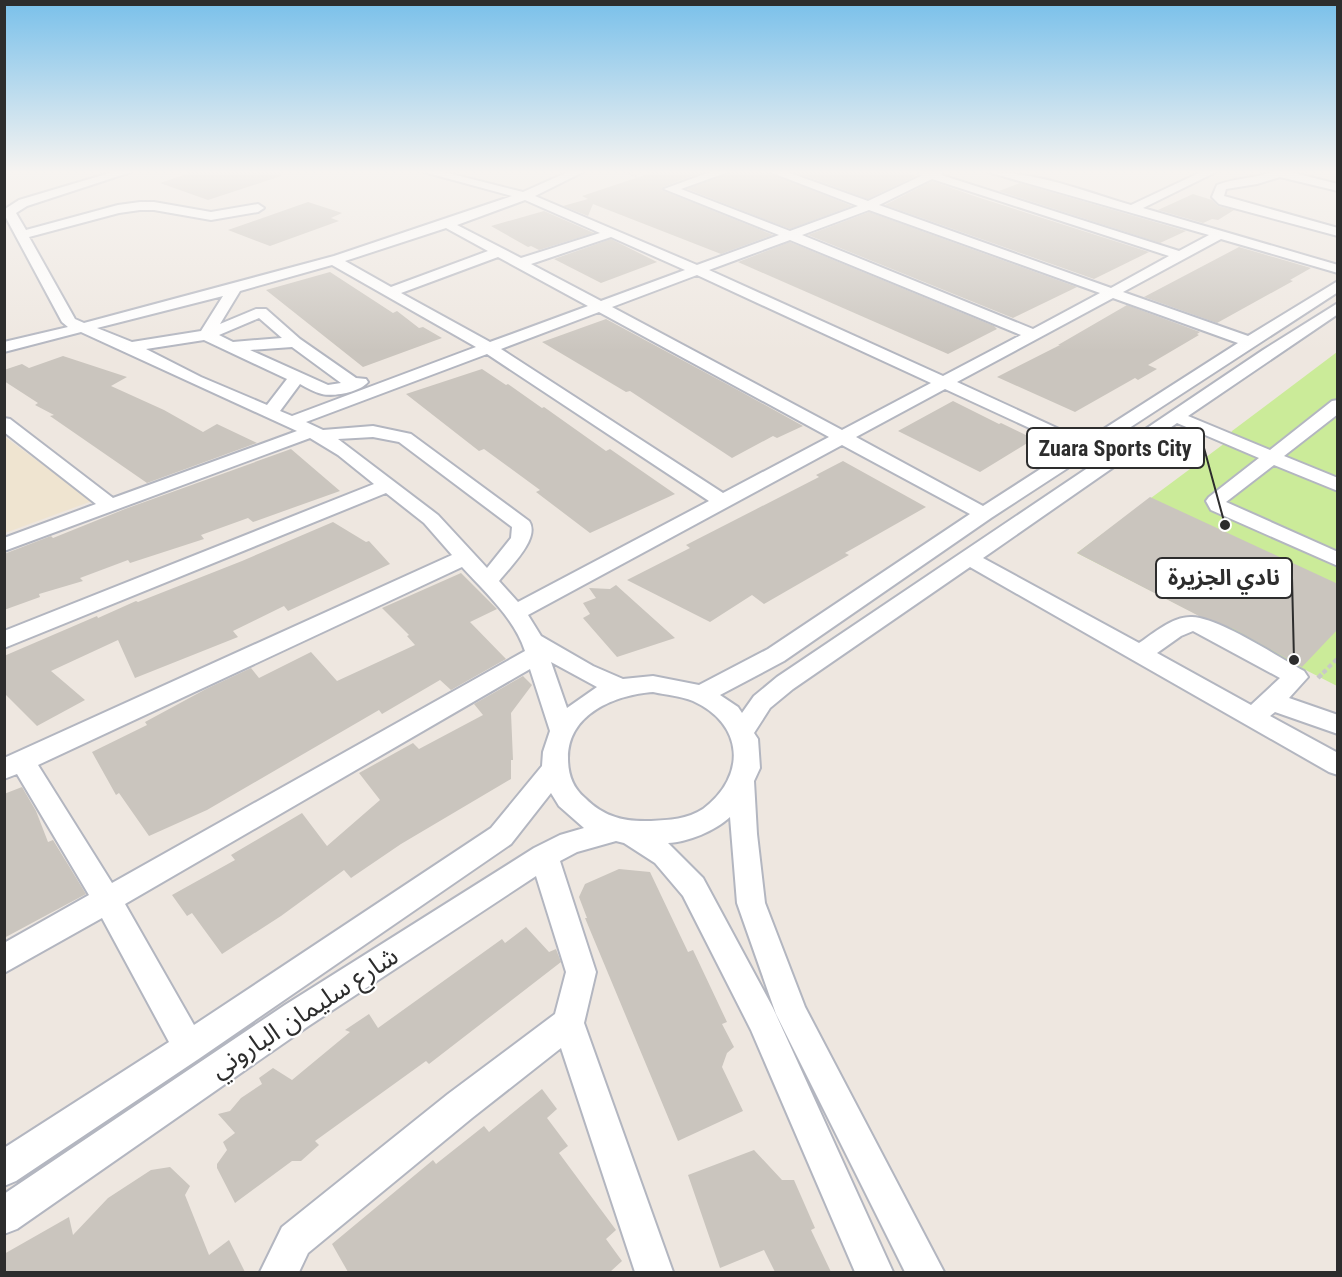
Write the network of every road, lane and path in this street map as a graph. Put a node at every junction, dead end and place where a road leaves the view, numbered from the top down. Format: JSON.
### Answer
{"nodes":[{"id":1,"x":20,"y":232,"type":"edge"},
{"id":2,"x":35,"y":232,"type":"edge"},
{"id":3,"x":401,"y":232,"type":"edge"},
{"id":4,"x":424,"y":232,"type":"edge"},
{"id":5,"x":461,"y":232,"type":"edge"},
{"id":6,"x":609,"y":232,"type":"edge"},
{"id":7,"x":781,"y":232,"type":"edge"},
{"id":8,"x":799,"y":232,"type":"edge"},
{"id":9,"x":940,"y":232,"type":"edge"},
{"id":10,"x":1106,"y":232,"type":"edge"},
{"id":11,"x":1213,"y":232,"type":"edge"},
{"id":12,"x":612,"y":233,"type":"junction"},
{"id":13,"x":1221,"y":234,"type":"junction"},
{"id":14,"x":22,"y":235,"type":"junction"},
{"id":15,"x":790,"y":235,"type":"junction"},
{"id":16,"x":498,"y":252,"type":"junction"},
{"id":17,"x":1181,"y":256,"type":"junction"},
{"id":18,"x":335,"y":261,"type":"junction"},
{"id":19,"x":520,"y":263,"type":"junction"},
{"id":20,"x":1338,"y":269,"type":"edge"},
{"id":21,"x":697,"y":270,"type":"junction"},
{"id":22,"x":1338,"y":285,"type":"edge"},
{"id":23,"x":234,"y":290,"type":"junction"},
{"id":24,"x":390,"y":292,"type":"junction"},
{"id":25,"x":1112,"y":293,"type":"junction"},
{"id":26,"x":598,"y":306,"type":"junction"},
{"id":27,"x":1338,"y":307,"type":"edge"},
{"id":28,"x":257,"y":312,"type":"junction"},
{"id":29,"x":1275,"y":324,"type":"junction"},
{"id":30,"x":75,"y":325,"type":"junction"},
{"id":31,"x":1299,"y":333,"type":"junction"},
{"id":32,"x":206,"y":335,"type":"junction"},
{"id":33,"x":1034,"y":335,"type":"junction"},
{"id":34,"x":4,"y":338,"type":"edge"},
{"id":35,"x":1249,"y":342,"type":"junction"},
{"id":36,"x":297,"y":344,"type":"junction"},
{"id":37,"x":225,"y":345,"type":"junction"},
{"id":38,"x":4,"y":347,"type":"edge"},
{"id":39,"x":130,"y":347,"type":"junction"},
{"id":40,"x":487,"y":347,"type":"junction"},
{"id":41,"x":267,"y":363,"type":"junction"},
{"id":42,"x":432,"y":369,"type":"junction"},
{"id":43,"x":297,"y":377,"type":"junction"},
{"id":44,"x":945,"y":382,"type":"junction"},
{"id":45,"x":353,"y":384,"type":"junction"},
{"id":46,"x":1338,"y":405,"type":"edge"},
{"id":47,"x":270,"y":412,"type":"junction"},
{"id":48,"x":1176,"y":417,"type":"junction"},
{"id":49,"x":294,"y":421,"type":"junction"},
{"id":50,"x":4,"y":423,"type":"edge"},
{"id":51,"x":316,"y":434,"type":"junction"},
{"id":52,"x":843,"y":437,"type":"junction"},
{"id":53,"x":1087,"y":448,"type":"junction"},
{"id":54,"x":1271,"y":457,"type":"junction"},
{"id":55,"x":1338,"y":485,"type":"edge"},
{"id":56,"x":386,"y":486,"type":"junction"},
{"id":57,"x":722,"y":501,"type":"junction"},
{"id":58,"x":111,"y":506,"type":"junction"},
{"id":59,"x":984,"y":514,"type":"junction"},
{"id":60,"x":4,"y":545,"type":"edge"},
{"id":61,"x":466,"y":557,"type":"junction"},
{"id":62,"x":970,"y":559,"type":"junction"},
{"id":63,"x":1338,"y":560,"type":"edge"},
{"id":64,"x":488,"y":582,"type":"junction"},
{"id":65,"x":515,"y":612,"type":"junction"},
{"id":66,"x":4,"y":640,"type":"edge"},
{"id":67,"x":540,"y":648,"type":"junction"},
{"id":68,"x":1141,"y":653,"type":"junction"},
{"id":69,"x":620,"y":688,"type":"junction"},
{"id":70,"x":702,"y":694,"type":"junction"},
{"id":71,"x":1262,"y":709,"type":"junction"},
{"id":72,"x":1338,"y":725,"type":"edge"},
{"id":73,"x":561,"y":730,"type":"junction"},
{"id":74,"x":743,"y":731,"type":"junction"},
{"id":75,"x":13,"y":765,"type":"edge"},
{"id":76,"x":1338,"y":765,"type":"edge"},
{"id":77,"x":554,"y":770,"type":"junction"},
{"id":78,"x":742,"y":785,"type":"junction"},
{"id":79,"x":623,"y":831,"type":"junction"},
{"id":80,"x":544,"y":856,"type":"junction"},
{"id":81,"x":108,"y":901,"type":"junction"},
{"id":82,"x":4,"y":959,"type":"edge"},
{"id":83,"x":568,"y":1023,"type":"junction"},
{"id":84,"x":189,"y":1047,"type":"junction"},
{"id":85,"x":4,"y":1169,"type":"edge"},
{"id":86,"x":4,"y":1216,"type":"edge"},
{"id":87,"x":279,"y":1272,"type":"edge"},
{"id":88,"x":654,"y":1272,"type":"edge"},
{"id":89,"x":874,"y":1272,"type":"edge"},
{"id":90,"x":925,"y":1272,"type":"edge"}],
"edges":[{"from":1,"to":14,"type":"street"},
{"from":2,"to":14,"type":"street"},
{"from":3,"to":30,"type":"street"},
{"from":4,"to":18,"type":"street"},
{"from":5,"to":16,"type":"street"},
{"from":6,"to":12,"type":"street"},
{"from":7,"to":15,"type":"street"},
{"from":8,"to":15,"type":"street"},
{"from":9,"to":25,"type":"street"},
{"from":10,"to":17,"type":"street"},
{"from":11,"to":13,"type":"street"},
{"from":12,"to":19,"type":"street"},
{"from":12,"to":21,"type":"street"},
{"from":13,"to":17,"type":"street"},
{"from":13,"to":20,"type":"street"},
{"from":14,"to":30,"type":"street"},
{"from":15,"to":21,"type":"street"},
{"from":15,"to":33,"type":"street"},
{"from":16,"to":19,"type":"street"},
{"from":16,"to":24,"type":"street"},
{"from":17,"to":25,"type":"street"},
{"from":18,"to":23,"type":"street"},
{"from":18,"to":24,"type":"street"},
{"from":19,"to":26,"type":"street"},
{"from":21,"to":26,"type":"street"},
{"from":21,"to":44,"type":"street"},
{"from":22,"to":29,"type":"street"},
{"from":23,"to":30,"type":"street"},
{"from":23,"to":32,"type":"street"},
{"from":24,"to":40,"type":"street"},
{"from":25,"to":33,"type":"street"},
{"from":25,"to":35,"type":"street"},
{"from":26,"to":40,"type":"street"},
{"from":26,"to":52,"type":"street"},
{"from":27,"to":31,"type":"street"},
{"from":28,"to":32,"type":"street"},
{"from":28,"to":36,"type":"street"},
{"from":28,"to":37,"type":"street"},
{"from":29,"to":31,"type":"street"},
{"from":29,"to":35,"type":"street"},
{"from":30,"to":34,"type":"street"},
{"from":30,"to":38,"type":"street"},
{"from":30,"to":39,"type":"street"},
{"from":31,"to":48,"type":"street"},
{"from":32,"to":37,"type":"street"},
{"from":32,"to":39,"type":"street"},
{"from":33,"to":44,"type":"street"},
{"from":35,"to":53,"type":"street"},
{"from":36,"to":37,"type":"street"},
{"from":36,"to":41,"type":"street"},
{"from":36,"to":45,"type":"street"},
{"from":37,"to":41,"type":"street"},
{"from":39,"to":47,"type":"street"},
{"from":40,"to":42,"type":"street"},
{"from":40,"to":57,"type":"street"},
{"from":41,"to":43,"type":"street"},
{"from":42,"to":45,"type":"street"},
{"from":42,"to":49,"type":"street"},
{"from":43,"to":45,"type":"street"},
{"from":43,"to":47,"type":"street"},
{"from":44,"to":52,"type":"street"},
{"from":44,"to":53,"type":"street"},
{"from":46,"to":54,"type":"street"},
{"from":47,"to":49,"type":"street"},
{"from":48,"to":54,"type":"street"},
{"from":48,"to":62,"type":"street"},
{"from":49,"to":51,"type":"street"},
{"from":50,"to":58,"type":"street"},
{"from":51,"to":56,"type":"street"},
{"from":51,"to":58,"type":"street"},
{"from":51,"to":64,"type":"street"},
{"from":52,"to":57,"type":"street"},
{"from":52,"to":59,"type":"street"},
{"from":53,"to":59,"type":"street"},
{"from":54,"to":55,"type":"street"},
{"from":54,"to":63,"type":"street"},
{"from":56,"to":61,"type":"street"},
{"from":56,"to":66,"type":"street"},
{"from":57,"to":65,"type":"street"},
{"from":58,"to":60,"type":"street"},
{"from":59,"to":70,"type":"street"},
{"from":61,"to":64,"type":"street"},
{"from":61,"to":75,"type":"street"},
{"from":62,"to":68,"type":"street"},
{"from":62,"to":74,"type":"street"},
{"from":64,"to":65,"type":"street"},
{"from":65,"to":67,"type":"street"},
{"from":67,"to":69,"type":"street"},
{"from":67,"to":73,"type":"street"},
{"from":67,"to":81,"type":"street"},
{"from":68,"to":71,"type":"street"},
{"from":68,"to":71,"type":"street"},
{"from":69,"to":70,"type":"street"},
{"from":69,"to":73,"type":"street"},
{"from":70,"to":74,"type":"street"},
{"from":71,"to":72,"type":"street"},
{"from":71,"to":76,"type":"street"},
{"from":73,"to":77,"type":"street"},
{"from":74,"to":78,"type":"street"},
{"from":75,"to":81,"type":"street"},
{"from":77,"to":79,"type":"street"},
{"from":77,"to":84,"type":"street","name":"شارع سليمان الباروني"},
{"from":78,"to":79,"type":"street"},
{"from":78,"to":90,"type":"street"},
{"from":79,"to":80,"type":"street","name":"شارع سليمان الباروني"},
{"from":79,"to":89,"type":"street"},
{"from":80,"to":83,"type":"street"},
{"from":80,"to":86,"type":"street","name":"شارع سليمان الباروني"},
{"from":81,"to":82,"type":"street"},
{"from":81,"to":84,"type":"street"},
{"from":83,"to":87,"type":"street"},
{"from":83,"to":88,"type":"street"},
{"from":84,"to":85,"type":"street","name":"شارع سليمان الباروني"}]}
